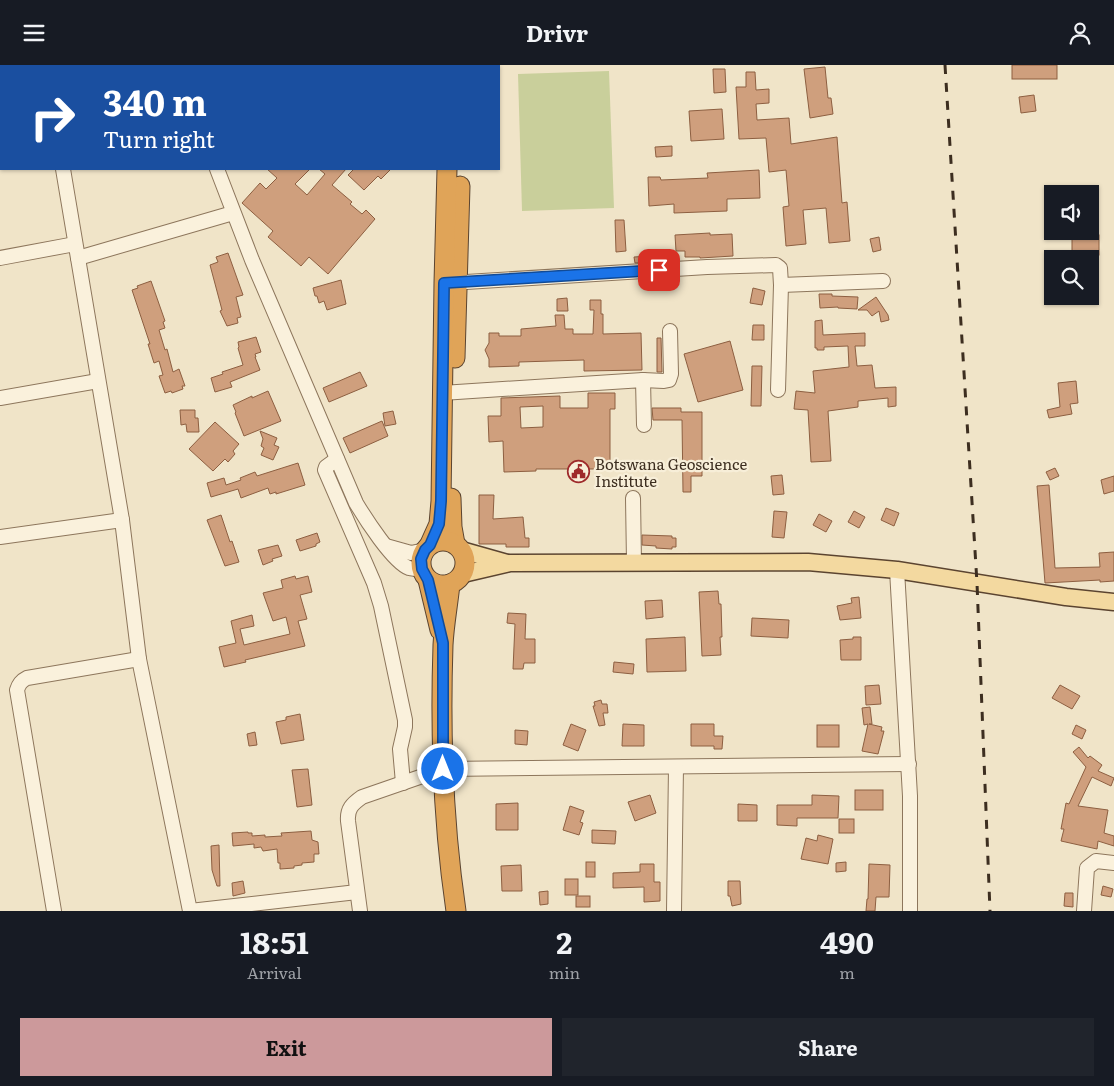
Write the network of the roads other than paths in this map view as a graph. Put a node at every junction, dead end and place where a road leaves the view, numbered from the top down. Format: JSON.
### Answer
{"nodes":[{"id":1,"x":63,"y":170,"type":"edge"},
{"id":2,"x":217,"y":170,"type":"edge"},
{"id":3,"x":447,"y":170,"type":"edge"},
{"id":4,"x":460,"y":170,"type":"edge"},
{"id":5,"x":233,"y":213,"type":"junction"},
{"id":6,"x":75,"y":244,"type":"junction"},
{"id":7,"x":0,"y":258,"type":"edge"},
{"id":8,"x":78,"y":258,"type":"junction"},
{"id":9,"x":882,"y":281,"type":"dead end"},
{"id":10,"x":451,"y":283,"type":"junction"},
{"id":11,"x":782,"y":285,"type":"junction"},
{"id":12,"x":670,"y":331,"type":"dead end"},
{"id":13,"x":643,"y":380,"type":"junction"},
{"id":14,"x":98,"y":381,"type":"junction"},
{"id":15,"x":778,"y":390,"type":"dead end"},
{"id":16,"x":448,"y":393,"type":"junction"},
{"id":17,"x":0,"y":398,"type":"edge"},
{"id":18,"x":644,"y":425,"type":"dead end"},
{"id":19,"x":337,"y":459,"type":"junction"},
{"id":20,"x":633,"y":498,"type":"dead end"},
{"id":21,"x":122,"y":520,"type":"junction"},
{"id":22,"x":0,"y":537,"type":"edge"},
{"id":23,"x":386,"y":546,"type":"junction"},
{"id":24,"x":427,"y":547,"type":"junction"},
{"id":25,"x":458,"y":547,"type":"junction"},
{"id":26,"x":634,"y":562,"type":"junction"},
{"id":27,"x":510,"y":563,"type":"junction"},
{"id":28,"x":897,"y":570,"type":"junction"},
{"id":29,"x":425,"y":575,"type":"junction"},
{"id":30,"x":457,"y":579,"type":"junction"},
{"id":31,"x":1114,"y":602,"type":"edge"},
{"id":32,"x":443,"y":643,"type":"junction"},
{"id":33,"x":139,"y":659,"type":"junction"},
{"id":34,"x":909,"y":764,"type":"junction"},
{"id":35,"x":676,"y":767,"type":"junction"},
{"id":36,"x":443,"y":769,"type":"junction"},
{"id":37,"x":404,"y":783,"type":"junction"},
{"id":38,"x":1114,"y":863,"type":"edge"},
{"id":39,"x":357,"y":892,"type":"junction"},
{"id":40,"x":54,"y":911,"type":"edge"},
{"id":41,"x":190,"y":911,"type":"edge"},
{"id":42,"x":360,"y":911,"type":"edge"},
{"id":43,"x":456,"y":911,"type":"edge"},
{"id":44,"x":674,"y":911,"type":"edge"},
{"id":45,"x":910,"y":911,"type":"edge"},
{"id":46,"x":1084,"y":911,"type":"edge"}],
"edges":[{"from":1,"to":6,"type":"street"},
{"from":2,"to":5,"type":"street"},
{"from":3,"to":10,"type":"highway"},
{"from":4,"to":10,"type":"highway"},
{"from":5,"to":8,"type":"street"},
{"from":5,"to":19,"type":"street"},
{"from":6,"to":7,"type":"street"},
{"from":6,"to":8,"type":"street"},
{"from":8,"to":14,"type":"street"},
{"from":9,"to":11,"type":"street"},
{"from":10,"to":11,"type":"street"},
{"from":10,"to":16,"type":"highway"},
{"from":11,"to":15,"type":"street"},
{"from":12,"to":13,"type":"street"},
{"from":13,"to":16,"type":"street"},
{"from":13,"to":18,"type":"street"},
{"from":14,"to":17,"type":"street"},
{"from":14,"to":21,"type":"street"},
{"from":16,"to":24,"type":"highway"},
{"from":16,"to":25,"type":"highway"},
{"from":19,"to":23,"type":"street"},
{"from":19,"to":37,"type":"street"},
{"from":20,"to":26,"type":"street"},
{"from":21,"to":22,"type":"street"},
{"from":21,"to":33,"type":"street"},
{"from":23,"to":24,"type":"street"},
{"from":23,"to":29,"type":"street"},
{"from":24,"to":25,"type":"highway"},
{"from":24,"to":29,"type":"highway"},
{"from":25,"to":27,"type":"main road"},
{"from":25,"to":30,"type":"highway"},
{"from":26,"to":27,"type":"main road"},
{"from":26,"to":28,"type":"main road"},
{"from":27,"to":30,"type":"main road"},
{"from":28,"to":31,"type":"main road"},
{"from":28,"to":34,"type":"street"},
{"from":29,"to":30,"type":"highway"},
{"from":29,"to":32,"type":"highway"},
{"from":30,"to":32,"type":"highway"},
{"from":32,"to":36,"type":"highway"},
{"from":33,"to":40,"type":"street"},
{"from":33,"to":41,"type":"street"},
{"from":34,"to":35,"type":"street"},
{"from":34,"to":45,"type":"street"},
{"from":35,"to":36,"type":"street"},
{"from":35,"to":44,"type":"street"},
{"from":36,"to":37,"type":"street"},
{"from":36,"to":43,"type":"highway"},
{"from":37,"to":39,"type":"street"},
{"from":38,"to":46,"type":"street"},
{"from":39,"to":41,"type":"street"},
{"from":39,"to":42,"type":"street"}]}
